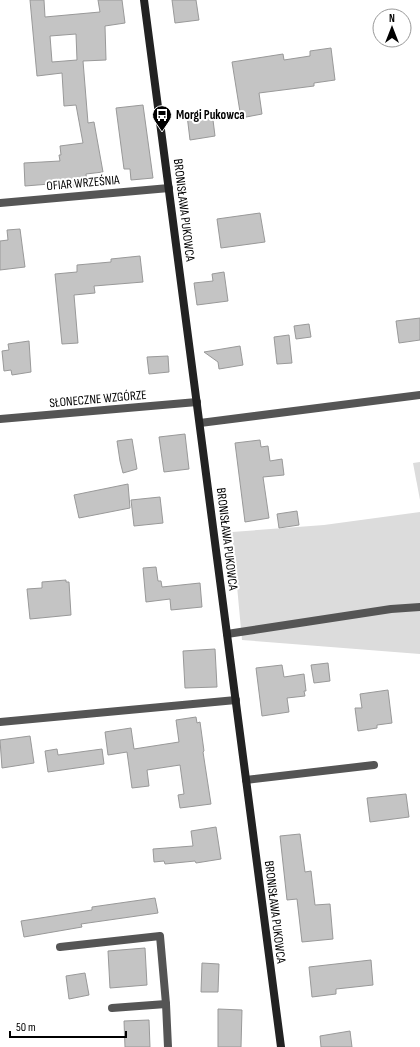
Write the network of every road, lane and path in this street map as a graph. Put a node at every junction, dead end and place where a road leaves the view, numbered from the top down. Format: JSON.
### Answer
{"nodes":[{"id":1,"x":144,"y":0,"type":"edge"},
{"id":2,"x":169,"y":188,"type":"junction"},
{"id":3,"x":0,"y":203,"type":"edge"},
{"id":4,"x":420,"y":395,"type":"edge"},
{"id":5,"x":197,"y":402,"type":"junction"},
{"id":6,"x":0,"y":419,"type":"edge"},
{"id":7,"x":200,"y":424,"type":"junction"},
{"id":8,"x":420,"y":607,"type":"edge"},
{"id":9,"x":227,"y":634,"type":"junction"},
{"id":10,"x":236,"y":700,"type":"junction"},
{"id":11,"x":0,"y":722,"type":"edge"},
{"id":12,"x":374,"y":765,"type":"dead end"},
{"id":13,"x":246,"y":780,"type":"junction"},
{"id":14,"x":60,"y":947,"type":"dead end"},
{"id":15,"x":166,"y":1004,"type":"junction"},
{"id":16,"x":112,"y":1008,"type":"dead end"},
{"id":17,"x":168,"y":1047,"type":"edge"},
{"id":18,"x":281,"y":1047,"type":"edge"}],
"edges":[{"from":1,"to":2,"type":"street","name":"BRONISŁAWA PUKOWCA"},
{"from":2,"to":3,"type":"street","name":"OFIAR WRZEŚNIA"},
{"from":2,"to":5,"type":"street","name":"BRONISŁAWA PUKOWCA"},
{"from":4,"to":7,"type":"street"},
{"from":5,"to":6,"type":"street","name":"SŁONECZNE WZGÓRZE"},
{"from":5,"to":7,"type":"street","name":"BRONISŁAWA PUKOWCA"},
{"from":7,"to":9,"type":"street","name":"BRONISŁAWA PUKOWCA"},
{"from":8,"to":9,"type":"street"},
{"from":9,"to":10,"type":"street","name":"BRONISŁAWA PUKOWCA"},
{"from":10,"to":11,"type":"street"},
{"from":10,"to":13,"type":"street","name":"BRONISŁAWA PUKOWCA"},
{"from":12,"to":13,"type":"street"},
{"from":13,"to":18,"type":"street","name":"BRONISŁAWA PUKOWCA"},
{"from":14,"to":15,"type":"street"},
{"from":15,"to":16,"type":"street"},
{"from":15,"to":17,"type":"street"}]}
